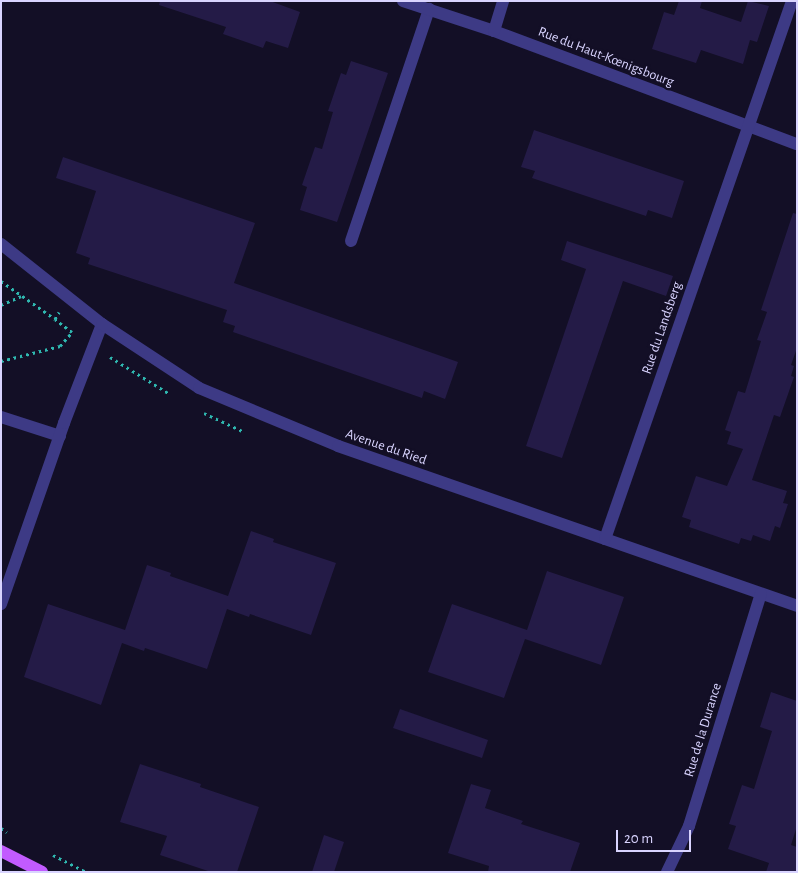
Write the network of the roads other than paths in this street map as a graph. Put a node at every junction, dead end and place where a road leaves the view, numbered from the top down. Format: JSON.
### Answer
{"nodes":[{"id":1,"x":403,"y":1,"type":"edge"},
{"id":2,"x":503,"y":1,"type":"edge"},
{"id":3,"x":792,"y":1,"type":"edge"},
{"id":4,"x":428,"y":10,"type":"junction"},
{"id":5,"x":494,"y":31,"type":"junction"},
{"id":6,"x":749,"y":126,"type":"junction"},
{"id":7,"x":797,"y":144,"type":"edge"},
{"id":8,"x":351,"y":241,"type":"dead end"},
{"id":9,"x":1,"y":244,"type":"edge"},
{"id":10,"x":102,"y":324,"type":"junction"},
{"id":11,"x":1,"y":417,"type":"edge"},
{"id":12,"x":60,"y":436,"type":"junction"},
{"id":13,"x":605,"y":539,"type":"junction"},
{"id":14,"x":761,"y":594,"type":"junction"},
{"id":15,"x":1,"y":604,"type":"edge"},
{"id":16,"x":797,"y":606,"type":"edge"},
{"id":17,"x":1,"y":851,"type":"edge"},
{"id":18,"x":42,"y":872,"type":"edge"},
{"id":19,"x":666,"y":872,"type":"edge"}],
"edges":[{"from":1,"to":4,"type":"street","name":"Rue du Haut-Kœnigsbourg"},
{"from":2,"to":5,"type":"street"},
{"from":3,"to":6,"type":"street","name":"Rue du Landsberg"},
{"from":4,"to":5,"type":"street","name":"Rue du Haut-Kœnigsbourg"},
{"from":4,"to":8,"type":"street"},
{"from":5,"to":6,"type":"street","name":"Rue du Haut-Kœnigsbourg"},
{"from":6,"to":7,"type":"street","name":"Rue du Haut-Kœnigsbourg"},
{"from":6,"to":13,"type":"street","name":"Rue du Landsberg"},
{"from":9,"to":10,"type":"street","name":"Avenue du Ried"},
{"from":10,"to":12,"type":"street"},
{"from":10,"to":13,"type":"street","name":"Avenue du Ried"},
{"from":11,"to":12,"type":"street"},
{"from":12,"to":15,"type":"street"},
{"from":13,"to":14,"type":"street","name":"Avenue du Ried"},
{"from":14,"to":16,"type":"street","name":"Avenue du Ried"},
{"from":14,"to":19,"type":"street","name":"Rue de la Durance"},
{"from":17,"to":18,"type":"main road"}]}
